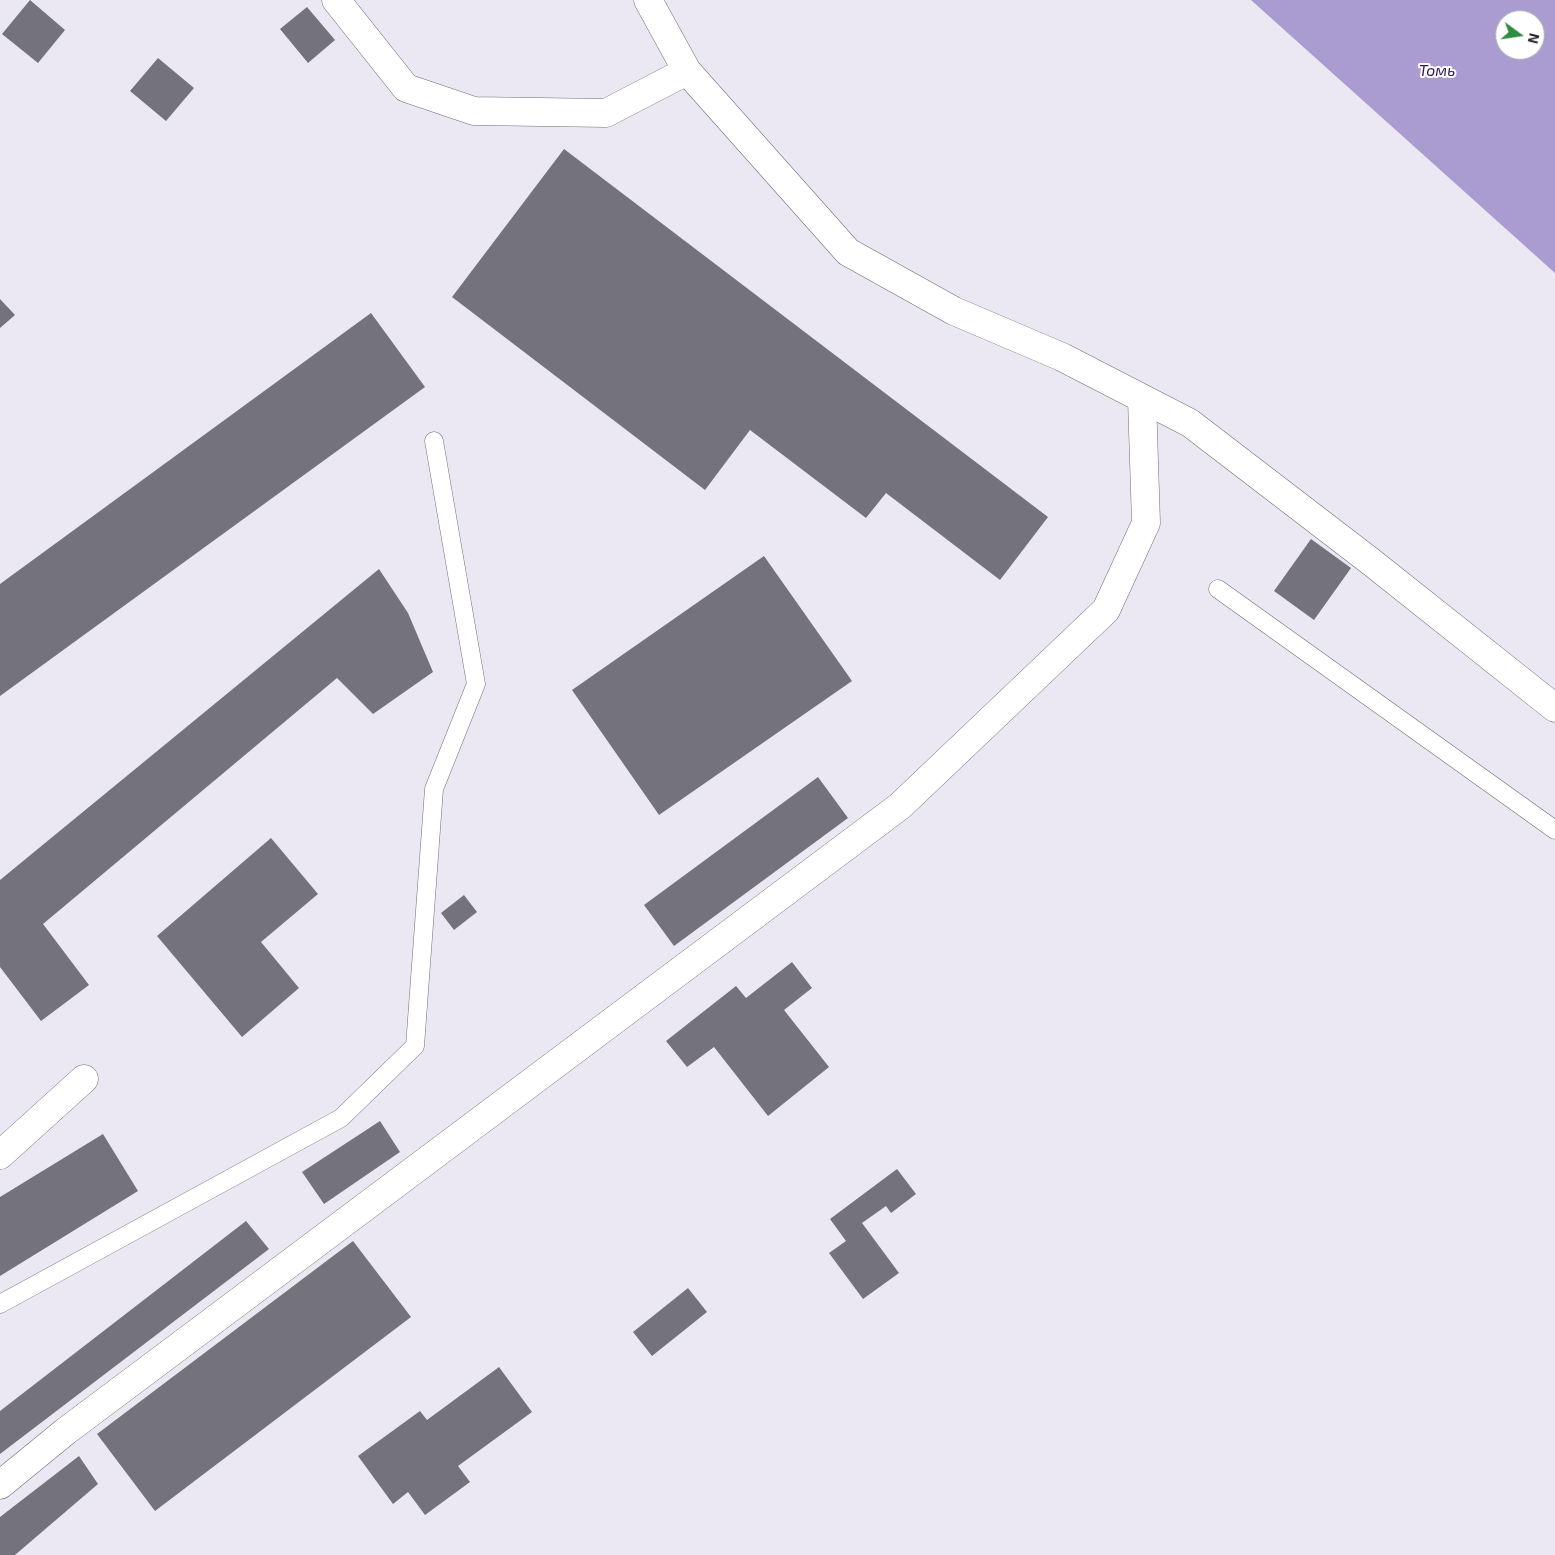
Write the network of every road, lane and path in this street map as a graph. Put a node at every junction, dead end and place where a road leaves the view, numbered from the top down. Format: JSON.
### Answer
{"nodes":[{"id":1,"x":336,"y":0,"type":"edge"},
{"id":2,"x":648,"y":0,"type":"edge"},
{"id":3,"x":687,"y":71,"type":"junction"},
{"id":4,"x":1142,"y":399,"type":"junction"},
{"id":5,"x":434,"y":441,"type":"dead end"},
{"id":6,"x":1218,"y":589,"type":"dead end"},
{"id":7,"x":1555,"y":708,"type":"edge"},
{"id":8,"x":1555,"y":830,"type":"edge"},
{"id":9,"x":84,"y":1079,"type":"dead end"},
{"id":10,"x":0,"y":1156,"type":"edge"},
{"id":11,"x":0,"y":1304,"type":"edge"},
{"id":12,"x":0,"y":1485,"type":"edge"}],
"edges":[{"from":1,"to":3,"type":"street"},
{"from":2,"to":3,"type":"street"},
{"from":3,"to":4,"type":"street"},
{"from":4,"to":7,"type":"street"},
{"from":4,"to":12,"type":"street"},
{"from":5,"to":11,"type":"lane"},
{"from":6,"to":8,"type":"lane"},
{"from":9,"to":10,"type":"street"}]}
